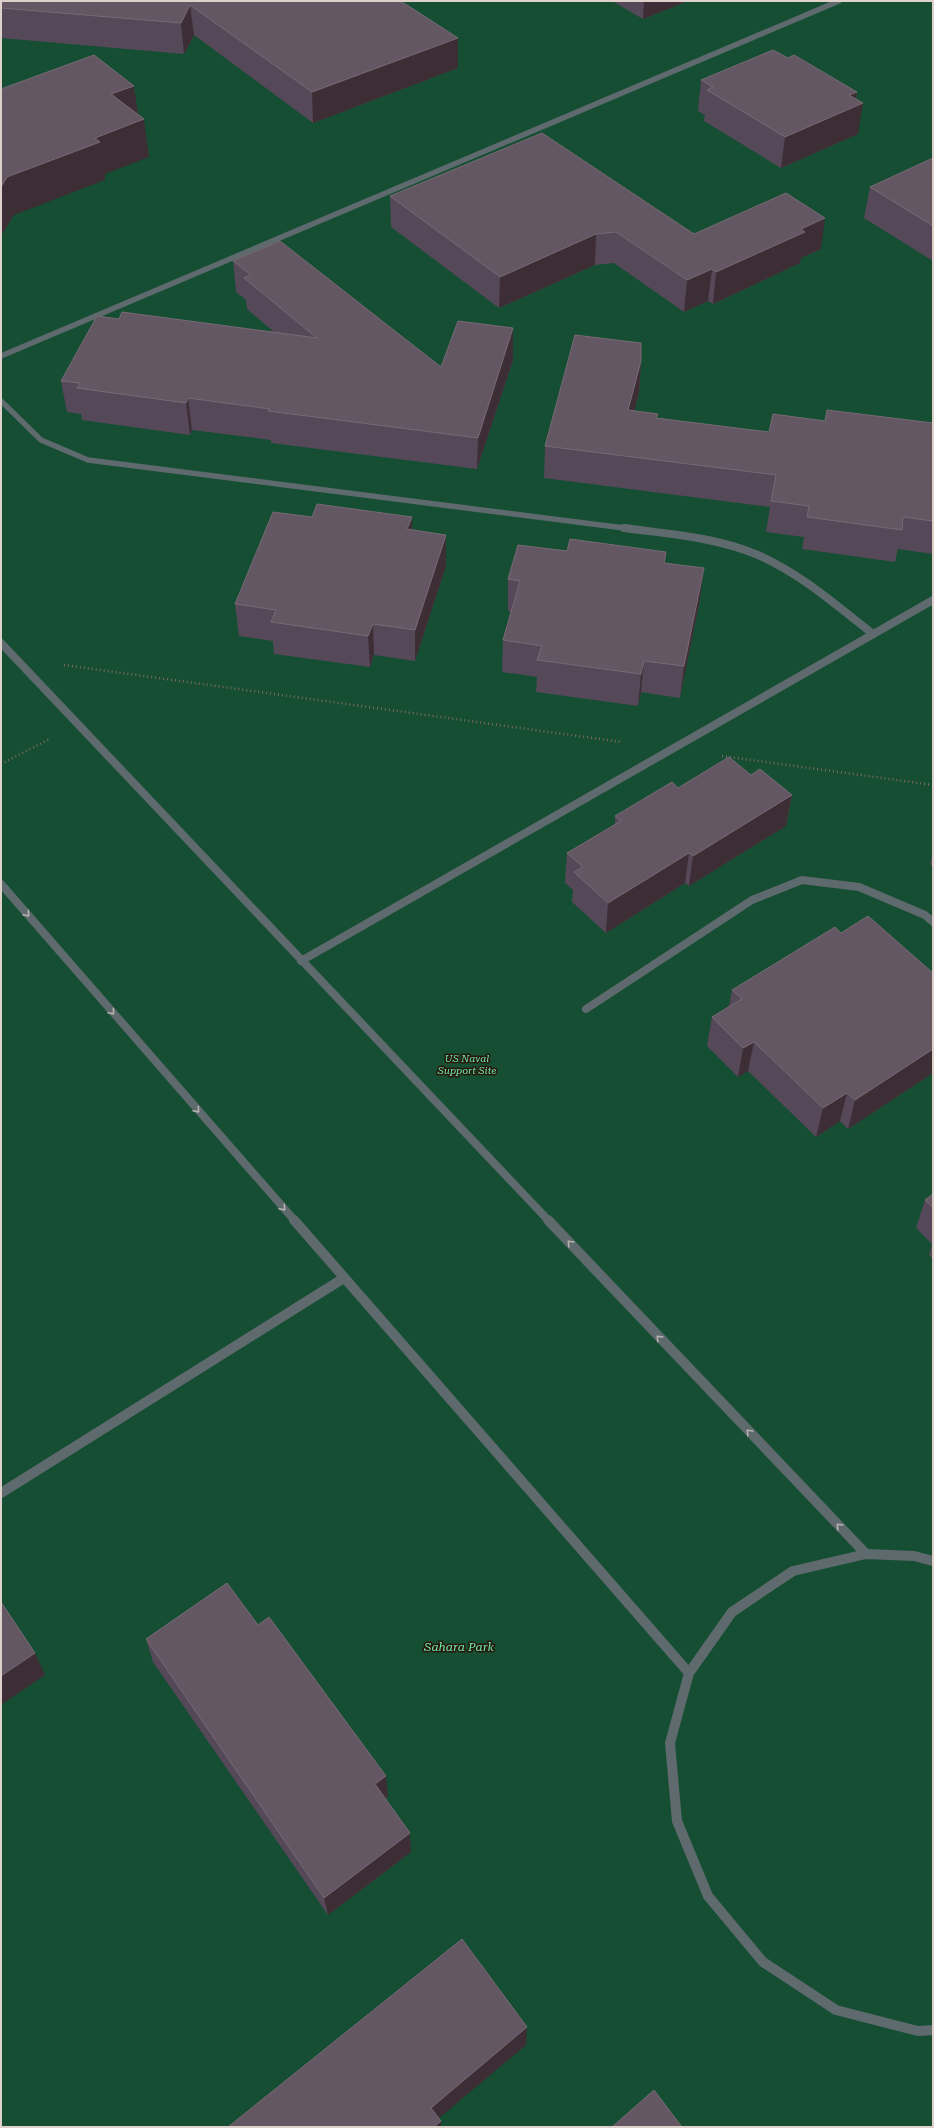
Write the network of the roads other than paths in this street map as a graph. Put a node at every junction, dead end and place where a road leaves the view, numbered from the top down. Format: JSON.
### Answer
{"nodes":[{"id":1,"x":839,"y":1,"type":"edge"},
{"id":2,"x":1,"y":356,"type":"edge"},
{"id":3,"x":1,"y":401,"type":"edge"},
{"id":4,"x":933,"y":600,"type":"edge"},
{"id":5,"x":873,"y":634,"type":"junction"},
{"id":6,"x":1,"y":643,"type":"edge"},
{"id":7,"x":1,"y":884,"type":"edge"},
{"id":8,"x":933,"y":922,"type":"edge"},
{"id":9,"x":301,"y":961,"type":"junction"},
{"id":10,"x":586,"y":1009,"type":"dead end"},
{"id":11,"x":344,"y":1278,"type":"junction"},
{"id":12,"x":1,"y":1494,"type":"edge"},
{"id":13,"x":866,"y":1554,"type":"junction"},
{"id":14,"x":933,"y":1561,"type":"edge"},
{"id":15,"x":689,"y":1673,"type":"junction"},
{"id":16,"x":933,"y":2032,"type":"edge"}],
"edges":[{"from":1,"to":2,"type":"street"},
{"from":3,"to":5,"type":"street"},
{"from":4,"to":5,"type":"street"},
{"from":5,"to":9,"type":"street"},
{"from":6,"to":9,"type":"street"},
{"from":7,"to":11,"type":"street","one_way":true},
{"from":8,"to":10,"type":"street"},
{"from":13,"to":9,"type":"street","one_way":true},
{"from":11,"to":12,"type":"street"},
{"from":11,"to":15,"type":"street"},
{"from":13,"to":14,"type":"street"},
{"from":13,"to":15,"type":"street"},
{"from":15,"to":16,"type":"street"}]}
